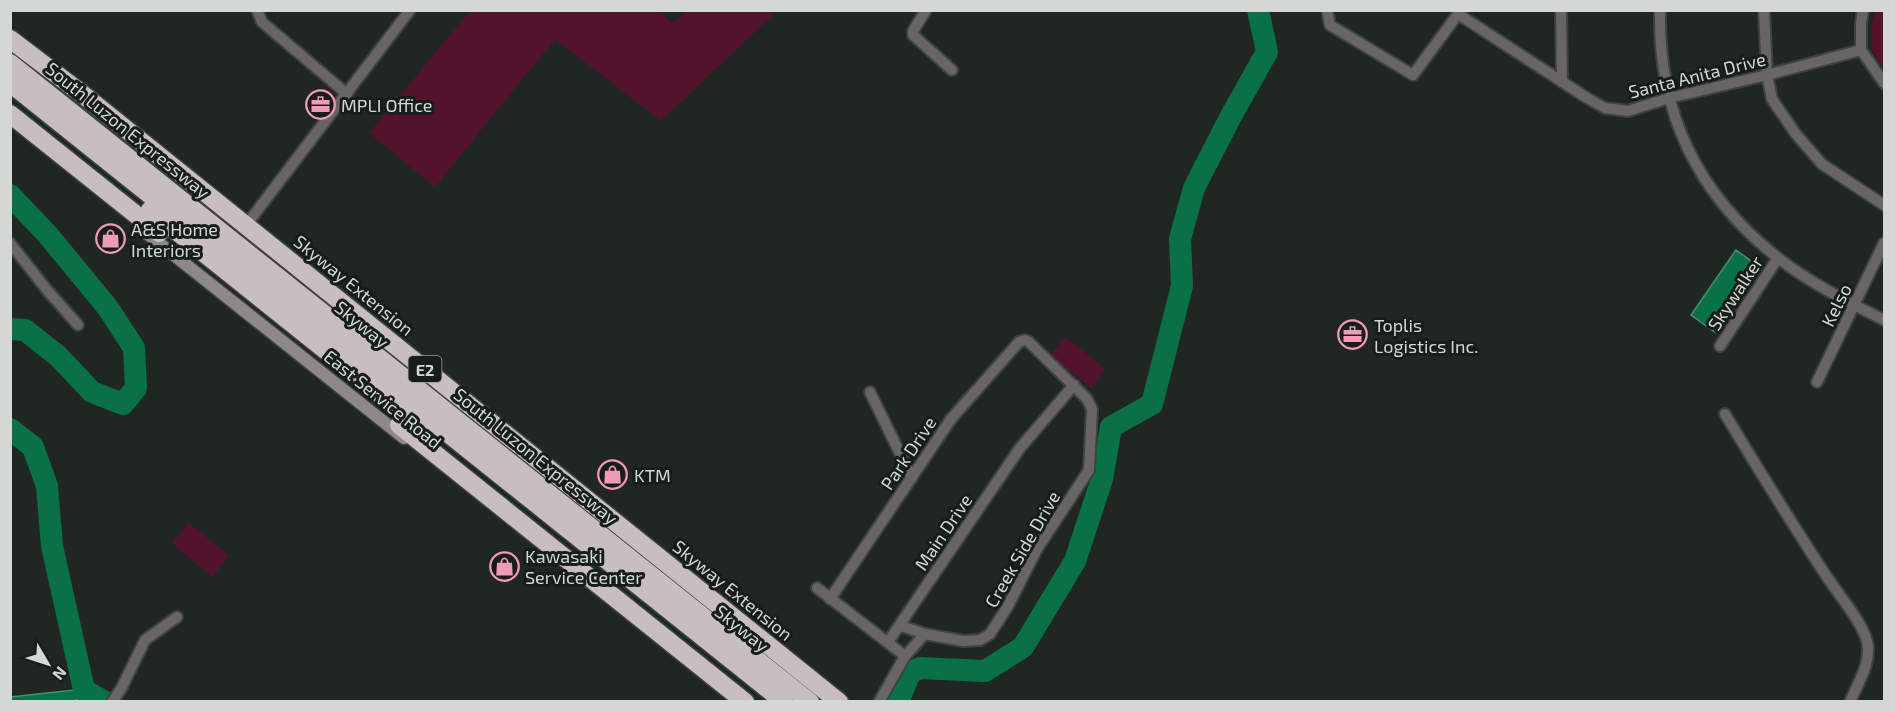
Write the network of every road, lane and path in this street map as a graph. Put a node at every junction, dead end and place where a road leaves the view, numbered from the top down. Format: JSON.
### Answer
{"nodes":[{"id":1,"x":257,"y":10,"type":"edge"},
{"id":2,"x":410,"y":10,"type":"edge"},
{"id":3,"x":927,"y":10,"type":"edge"},
{"id":4,"x":1327,"y":10,"type":"edge"},
{"id":5,"x":1561,"y":10,"type":"edge"},
{"id":6,"x":1660,"y":10,"type":"edge"},
{"id":7,"x":1764,"y":10,"type":"edge"},
{"id":8,"x":1863,"y":10,"type":"edge"},
{"id":9,"x":1458,"y":12,"type":"edge"},
{"id":10,"x":10,"y":37,"type":"edge"},
{"id":11,"x":1861,"y":50,"type":"junction"},
{"id":12,"x":10,"y":63,"type":"edge"},
{"id":13,"x":10,"y":70,"type":"edge"},
{"id":14,"x":952,"y":70,"type":"dead end"},
{"id":15,"x":1767,"y":75,"type":"junction"},
{"id":16,"x":1562,"y":82,"type":"junction"},
{"id":17,"x":10,"y":83,"type":"edge"},
{"id":18,"x":1884,"y":83,"type":"edge"},
{"id":19,"x":347,"y":94,"type":"junction"},
{"id":20,"x":10,"y":98,"type":"edge"},
{"id":21,"x":1669,"y":98,"type":"junction"},
{"id":22,"x":10,"y":114,"type":"edge"},
{"id":23,"x":10,"y":125,"type":"edge"},
{"id":24,"x":1884,"y":205,"type":"edge"},
{"id":25,"x":247,"y":224,"type":"junction"},
{"id":26,"x":10,"y":243,"type":"edge"},
{"id":27,"x":1884,"y":243,"type":"edge"},
{"id":28,"x":1778,"y":258,"type":"junction"},
{"id":29,"x":1854,"y":305,"type":"junction"},
{"id":30,"x":1884,"y":320,"type":"edge"},
{"id":31,"x":78,"y":325,"type":"dead end"},
{"id":32,"x":1720,"y":346,"type":"dead end"},
{"id":33,"x":1817,"y":382,"type":"dead end"},
{"id":34,"x":1074,"y":385,"type":"junction"},
{"id":35,"x":870,"y":392,"type":"dead end"},
{"id":36,"x":1725,"y":414,"type":"dead end"},
{"id":37,"x":912,"y":478,"type":"junction"},
{"id":38,"x":817,"y":588,"type":"dead end"},
{"id":39,"x":830,"y":599,"type":"junction"},
{"id":40,"x":177,"y":617,"type":"dead end"},
{"id":41,"x":901,"y":626,"type":"junction"},
{"id":42,"x":925,"y":634,"type":"junction"},
{"id":43,"x":888,"y":642,"type":"junction"},
{"id":44,"x":905,"y":656,"type":"junction"},
{"id":45,"x":112,"y":702,"type":"edge"},
{"id":46,"x":733,"y":702,"type":"edge"},
{"id":47,"x":745,"y":702,"type":"edge"},
{"id":48,"x":765,"y":702,"type":"edge"},
{"id":49,"x":784,"y":702,"type":"edge"},
{"id":50,"x":800,"y":702,"type":"edge"},
{"id":51,"x":810,"y":702,"type":"edge"},
{"id":52,"x":839,"y":702,"type":"edge"},
{"id":53,"x":846,"y":702,"type":"edge"},
{"id":54,"x":879,"y":702,"type":"edge"},
{"id":55,"x":1850,"y":702,"type":"edge"}],
"edges":[{"from":1,"to":19,"type":"street"},
{"from":2,"to":19,"type":"street"},
{"from":3,"to":14,"type":"street"},
{"from":4,"to":9,"type":"street"},
{"from":5,"to":16,"type":"street"},
{"from":6,"to":21,"type":"street"},
{"from":7,"to":15,"type":"street"},
{"from":8,"to":11,"type":"street"},
{"from":9,"to":16,"type":"street","name":"Santa Anita Drive"},
{"from":10,"to":25,"type":"main road"},
{"from":10,"to":52,"type":"highway","name":"Skyway Extension","number":"E2"},
{"from":11,"to":15,"type":"street","name":"Santa Anita Drive"},
{"from":11,"to":18,"type":"street"},
{"from":12,"to":51,"type":"highway","name":"South Luzon Expressway","number":"E2"},
{"from":13,"to":50,"type":"highway","name":"Skyway","number":"E2"},
{"from":15,"to":21,"type":"street","name":"Santa Anita Drive"},
{"from":15,"to":24,"type":"street"},
{"from":16,"to":21,"type":"street","name":"Santa Anita Drive"},
{"from":17,"to":49,"type":"highway","name":"Skyway","number":"E2"},
{"from":19,"to":25,"type":"street"},
{"from":20,"to":48,"type":"highway"},
{"from":21,"to":28,"type":"street"},
{"from":22,"to":47,"type":"highway"},
{"from":23,"to":46,"type":"main road","name":"East Service Road"},
{"from":25,"to":53,"type":"main road"},
{"from":26,"to":31,"type":"street"},
{"from":27,"to":29,"type":"street","name":"Kelso"},
{"from":28,"to":29,"type":"street"},
{"from":28,"to":32,"type":"street","name":"Skywalker"},
{"from":29,"to":30,"type":"street"},
{"from":29,"to":33,"type":"street","name":"Kelso"},
{"from":34,"to":37,"type":"street","name":"Park Drive"},
{"from":34,"to":41,"type":"street","name":"Main Drive"},
{"from":34,"to":42,"type":"street","name":"Creek Side Drive"},
{"from":35,"to":37,"type":"street"},
{"from":36,"to":55,"type":"street"},
{"from":37,"to":39,"type":"street","name":"Park Drive"},
{"from":38,"to":39,"type":"street"},
{"from":39,"to":43,"type":"street"},
{"from":40,"to":45,"type":"street"},
{"from":41,"to":42,"type":"street","name":"Creek Side Drive"},
{"from":41,"to":43,"type":"street","name":"Main Drive"},
{"from":42,"to":44,"type":"street"},
{"from":43,"to":44,"type":"street"},
{"from":44,"to":54,"type":"street"}]}
